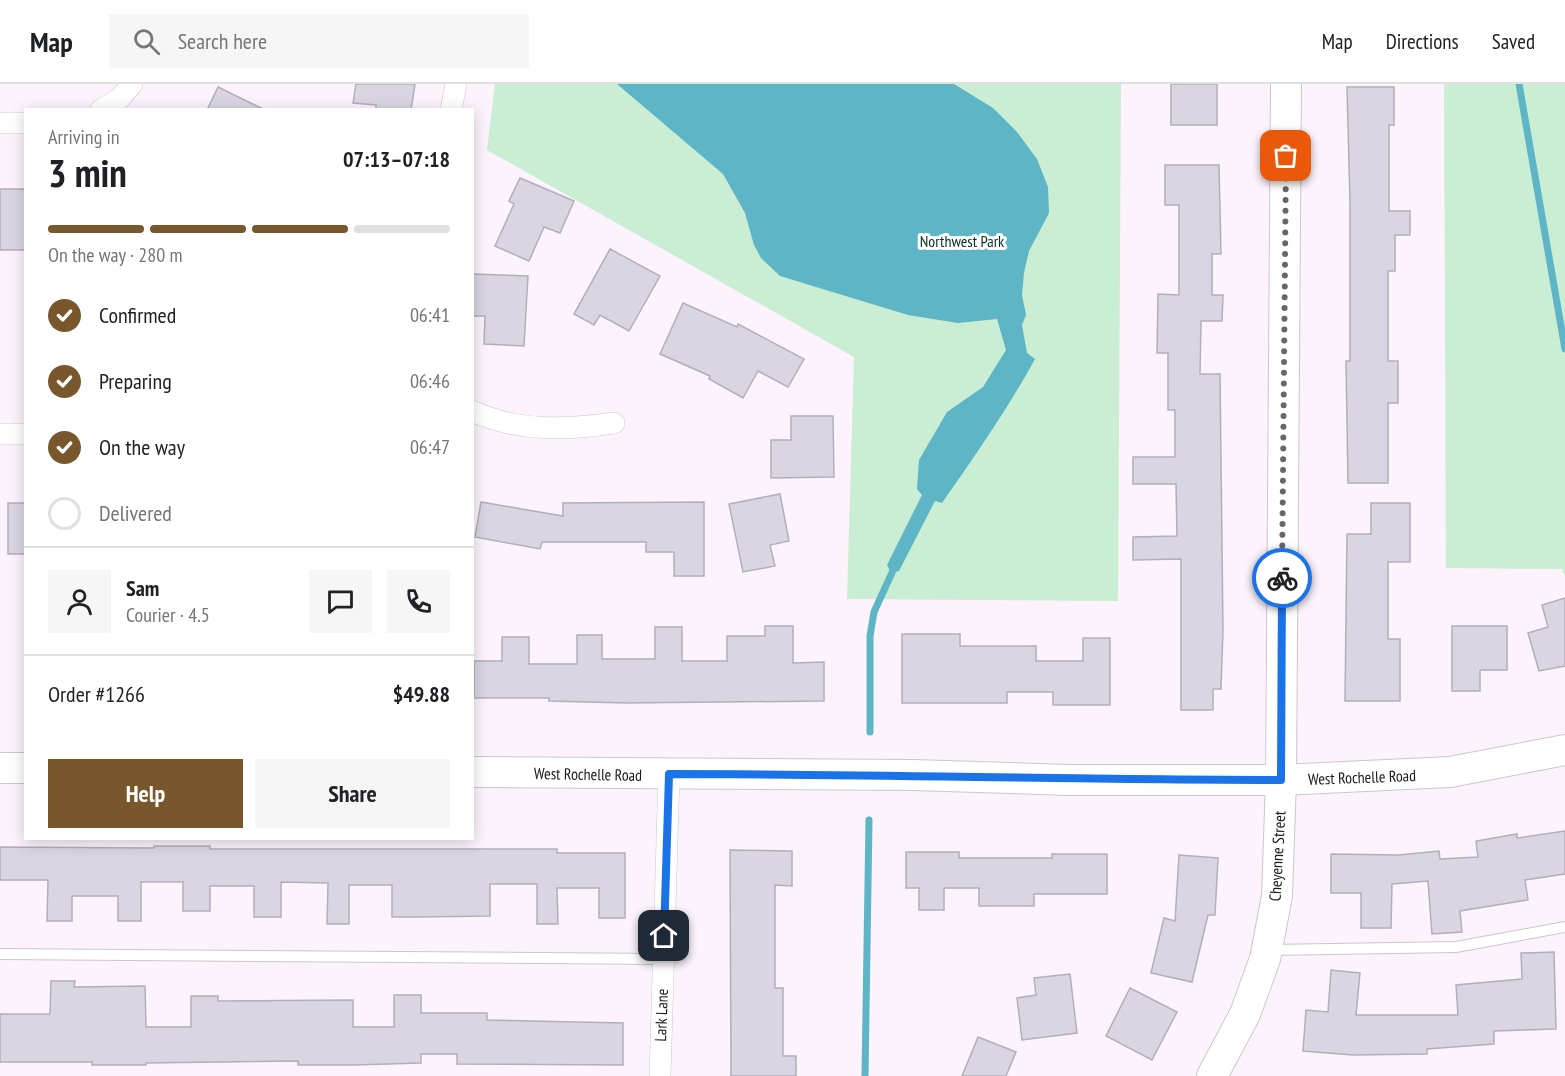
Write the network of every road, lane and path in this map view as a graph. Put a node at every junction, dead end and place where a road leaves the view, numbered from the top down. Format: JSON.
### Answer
{"nodes":[{"id":1,"x":132,"y":84,"type":"edge"},
{"id":2,"x":456,"y":84,"type":"edge"},
{"id":3,"x":1287,"y":84,"type":"edge"},
{"id":4,"x":104,"y":108,"type":"edge"},
{"id":5,"x":451,"y":108,"type":"edge"},
{"id":6,"x":0,"y":123,"type":"edge"},
{"id":7,"x":24,"y":123,"type":"edge"},
{"id":8,"x":474,"y":412,"type":"edge"},
{"id":9,"x":614,"y":423,"type":"dead end"},
{"id":10,"x":0,"y":434,"type":"edge"},
{"id":11,"x":24,"y":434,"type":"edge"},
{"id":12,"x":1565,"y":750,"type":"edge"},
{"id":13,"x":0,"y":768,"type":"edge"},
{"id":14,"x":24,"y":768,"type":"edge"},
{"id":15,"x":474,"y":772,"type":"edge"},
{"id":16,"x":669,"y":774,"type":"junction"},
{"id":17,"x":1281,"y":780,"type":"junction"},
{"id":18,"x":1565,"y":927,"type":"edge"},
{"id":19,"x":1267,"y":950,"type":"junction"},
{"id":20,"x":0,"y":954,"type":"edge"},
{"id":21,"x":663,"y":959,"type":"junction"},
{"id":22,"x":660,"y":1076,"type":"edge"},
{"id":23,"x":1212,"y":1076,"type":"edge"}],
"edges":[{"from":1,"to":4,"type":"street"},
{"from":2,"to":5,"type":"street"},
{"from":3,"to":17,"type":"street","name":"Cheyenne Street"},
{"from":6,"to":7,"type":"street"},
{"from":8,"to":9,"type":"street"},
{"from":10,"to":11,"type":"street"},
{"from":12,"to":17,"type":"street","name":"West Rochelle Road"},
{"from":13,"to":14,"type":"street"},
{"from":15,"to":16,"type":"street","name":"West Rochelle Road"},
{"from":16,"to":17,"type":"street","name":"West Rochelle Road"},
{"from":16,"to":21,"type":"street","name":"Lark Lane"},
{"from":17,"to":19,"type":"street","name":"Cheyenne Street"},
{"from":18,"to":19,"type":"lane"},
{"from":19,"to":23,"type":"street","name":"Cheyenne Street"},
{"from":20,"to":21,"type":"lane"},
{"from":21,"to":22,"type":"street","name":"Lark Lane"}]}
